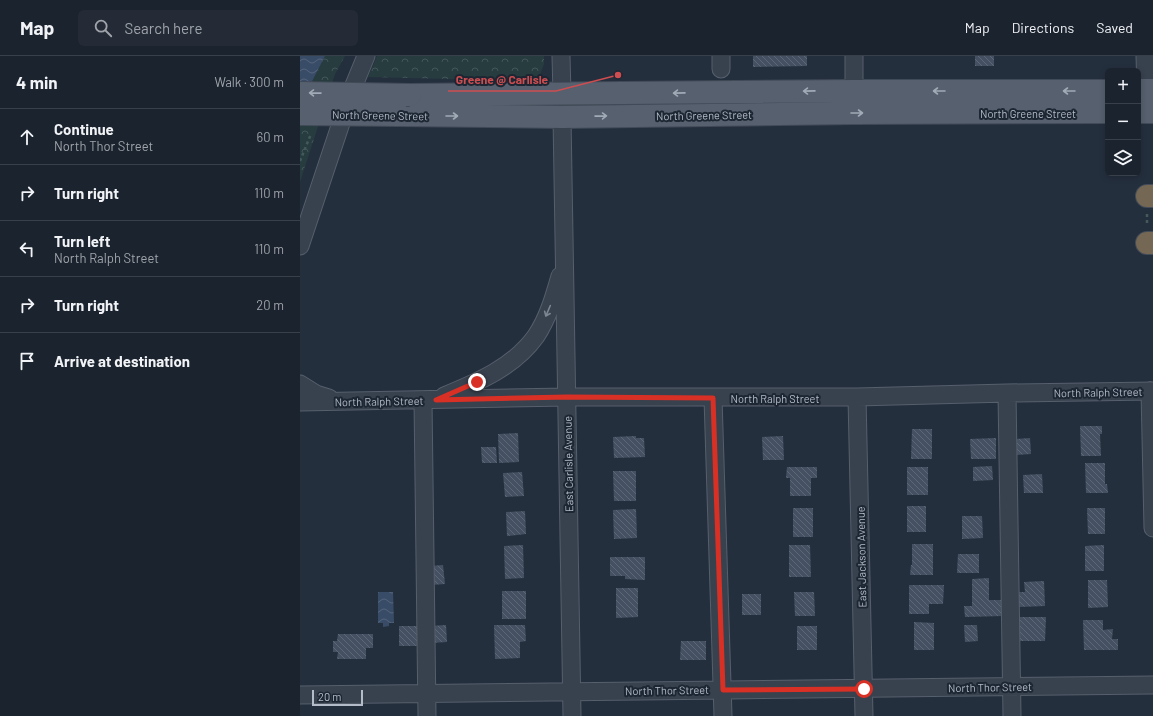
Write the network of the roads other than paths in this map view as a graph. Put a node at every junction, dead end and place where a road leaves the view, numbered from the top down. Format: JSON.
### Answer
{"nodes":[{"id":1,"x":366,"y":56,"type":"edge"},
{"id":2,"x":561,"y":56,"type":"edge"},
{"id":3,"x":854,"y":56,"type":"edge"},
{"id":4,"x":1145,"y":56,"type":"edge"},
{"id":5,"x":1105,"y":90,"type":"edge"},
{"id":6,"x":1146,"y":90,"type":"edge"},
{"id":7,"x":854,"y":91,"type":"junction"},
{"id":8,"x":300,"y":93,"type":"edge"},
{"id":9,"x":562,"y":94,"type":"junction"},
{"id":10,"x":1105,"y":112,"type":"edge"},
{"id":11,"x":1141,"y":112,"type":"edge"},
{"id":12,"x":1153,"y":112,"type":"edge"},
{"id":13,"x":300,"y":114,"type":"edge"},
{"id":14,"x":562,"y":117,"type":"junction"},
{"id":15,"x":300,"y":246,"type":"edge"},
{"id":16,"x":565,"y":261,"type":"junction"},
{"id":17,"x":300,"y":384,"type":"edge"},
{"id":18,"x":1152,"y":391,"type":"edge"},
{"id":19,"x":1007,"y":393,"type":"junction"},
{"id":20,"x":567,"y":397,"type":"junction"},
{"id":21,"x":857,"y":397,"type":"junction"},
{"id":22,"x":713,"y":398,"type":"junction"},
{"id":23,"x":429,"y":400,"type":"junction"},
{"id":24,"x":347,"y":401,"type":"junction"},
{"id":25,"x":300,"y":402,"type":"edge"},
{"id":26,"x":1153,"y":528,"type":"edge"},
{"id":27,"x":1153,"y":685,"type":"edge"},
{"id":28,"x":1011,"y":687,"type":"junction"},
{"id":29,"x":864,"y":689,"type":"junction"},
{"id":30,"x":723,"y":690,"type":"junction"},
{"id":31,"x":572,"y":691,"type":"junction"},
{"id":32,"x":426,"y":693,"type":"junction"},
{"id":33,"x":300,"y":695,"type":"edge"},
{"id":34,"x":426,"y":716,"type":"edge"},
{"id":35,"x":572,"y":716,"type":"edge"},
{"id":36,"x":723,"y":716,"type":"edge"},
{"id":37,"x":864,"y":716,"type":"edge"},
{"id":38,"x":1012,"y":716,"type":"edge"}],
"edges":[{"from":1,"to":15,"type":"street"},
{"from":2,"to":9,"type":"street"},
{"from":3,"to":7,"type":"street"},
{"from":4,"to":6,"type":"street"},
{"from":5,"to":7,"type":"main road","name":"North Greene Street","one_way":true},
{"from":7,"to":9,"type":"main road","name":"North Greene Street","one_way":true},
{"from":9,"to":8,"type":"main road","name":"North Greene Street","one_way":true,"bridge":true},
{"from":14,"to":10,"type":"main road","name":"North Greene Street","one_way":true},
{"from":11,"to":12,"type":"main road"},
{"from":13,"to":14,"type":"main road","name":"North Greene Street","one_way":true,"bridge":true},
{"from":14,"to":16,"type":"street","name":"East Carlisle Avenue"},
{"from":16,"to":20,"type":"street","name":"East Carlisle Avenue"},
{"from":16,"to":23,"type":"street","one_way":true},
{"from":17,"to":24,"type":"street"},
{"from":18,"to":19,"type":"street","name":"North Ralph Street"},
{"from":18,"to":26,"type":"street"},
{"from":19,"to":21,"type":"street","name":"North Ralph Street"},
{"from":19,"to":28,"type":"street"},
{"from":20,"to":22,"type":"street","name":"North Ralph Street"},
{"from":20,"to":23,"type":"street","name":"North Ralph Street"},
{"from":20,"to":31,"type":"street","name":"East Carlisle Avenue"},
{"from":21,"to":22,"type":"street","name":"North Ralph Street"},
{"from":21,"to":29,"type":"street","name":"East Jackson Avenue"},
{"from":22,"to":30,"type":"street"},
{"from":23,"to":24,"type":"street","name":"North Ralph Street"},
{"from":23,"to":32,"type":"street"},
{"from":24,"to":25,"type":"street","name":"North Ralph Street"},
{"from":27,"to":28,"type":"street","name":"North Thor Street"},
{"from":28,"to":29,"type":"street","name":"North Thor Street"},
{"from":28,"to":38,"type":"street"},
{"from":29,"to":30,"type":"street","name":"North Thor Street"},
{"from":29,"to":37,"type":"street","name":"East Jackson Avenue"},
{"from":30,"to":31,"type":"street","name":"North Thor Street"},
{"from":30,"to":36,"type":"street"},
{"from":31,"to":32,"type":"street","name":"North Thor Street"},
{"from":31,"to":35,"type":"street","name":"East Carlisle Avenue"},
{"from":32,"to":33,"type":"street","name":"North Thor Street"},
{"from":32,"to":34,"type":"street"}]}
